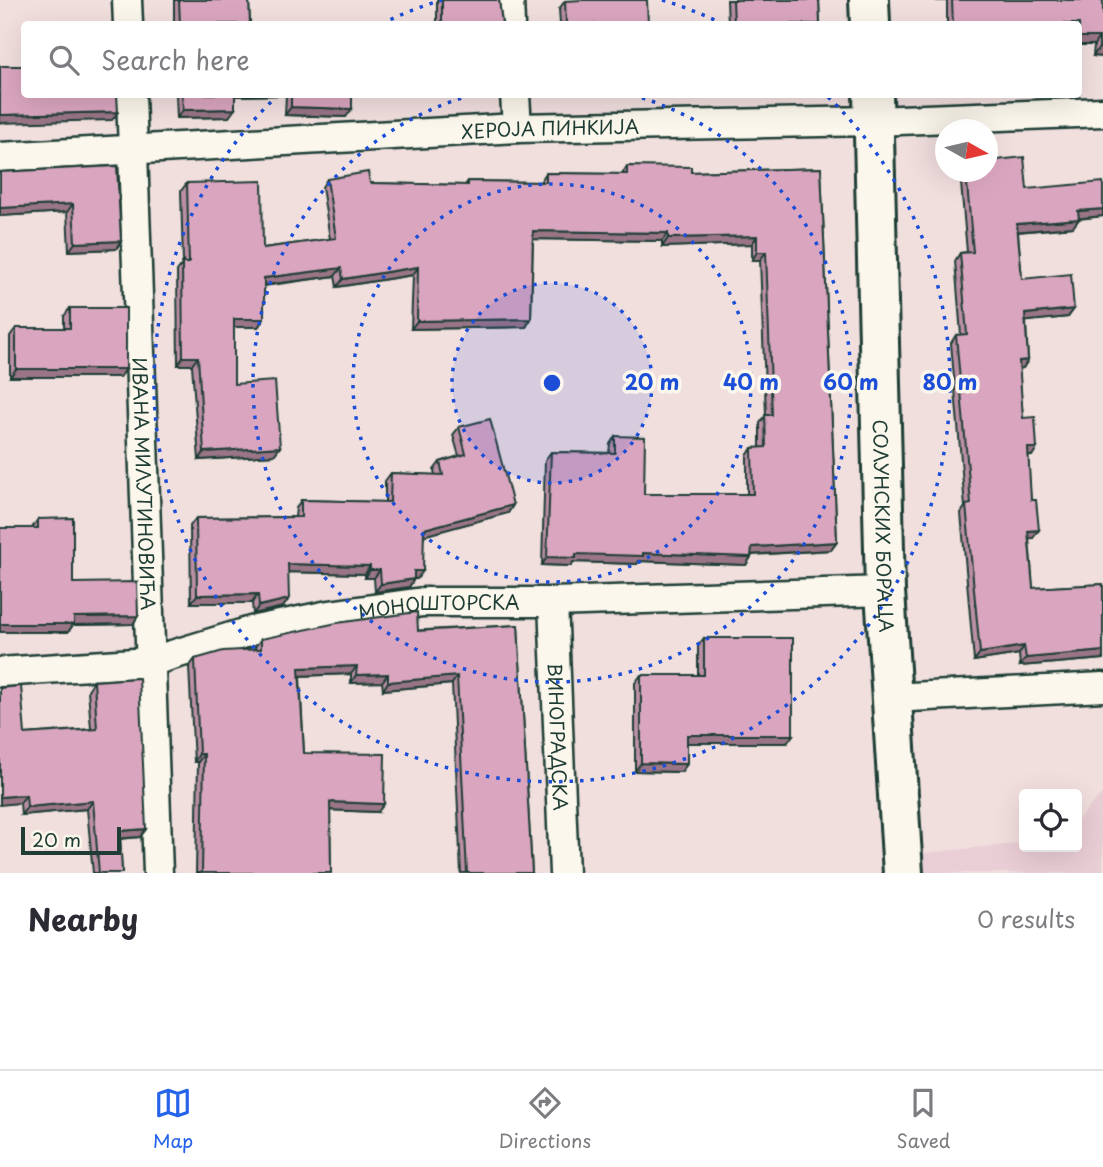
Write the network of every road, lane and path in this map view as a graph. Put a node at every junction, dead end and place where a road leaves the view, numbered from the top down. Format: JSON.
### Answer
{"nodes":[{"id":1,"x":127,"y":0,"type":"edge"},
{"id":2,"x":509,"y":0,"type":"edge"},
{"id":3,"x":869,"y":0,"type":"edge"},
{"id":4,"x":128,"y":21,"type":"edge"},
{"id":5,"x":510,"y":21,"type":"edge"},
{"id":6,"x":870,"y":21,"type":"edge"},
{"id":7,"x":131,"y":98,"type":"edge"},
{"id":8,"x":515,"y":98,"type":"edge"},
{"id":9,"x":874,"y":108,"type":"edge"},
{"id":10,"x":1103,"y":112,"type":"edge"},
{"id":11,"x":517,"y":128,"type":"junction"},
{"id":12,"x":134,"y":148,"type":"junction"},
{"id":13,"x":0,"y":157,"type":"edge"},
{"id":14,"x":885,"y":591,"type":"junction"},
{"id":15,"x":554,"y":602,"type":"junction"},
{"id":16,"x":149,"y":663,"type":"junction"},
{"id":17,"x":0,"y":672,"type":"edge"},
{"id":18,"x":1103,"y":687,"type":"edge"},
{"id":19,"x":891,"y":698,"type":"junction"},
{"id":20,"x":158,"y":873,"type":"edge"},
{"id":21,"x":564,"y":873,"type":"edge"},
{"id":22,"x":903,"y":873,"type":"edge"}],
"edges":[{"from":1,"to":4,"type":"street"},
{"from":2,"to":5,"type":"street"},
{"from":3,"to":6,"type":"street"},
{"from":7,"to":12,"type":"street","name":"ИВАНА МИЛУТИНОВИЋА"},
{"from":8,"to":11,"type":"street"},
{"from":9,"to":10,"type":"street","name":"ХЕРОЈА ПИНКИЈА"},
{"from":9,"to":11,"type":"street","name":"ХЕРОЈА ПИНКИЈА"},
{"from":9,"to":14,"type":"street","name":"СОЛУНСКИХ БОРАЦА"},
{"from":11,"to":12,"type":"street","name":"ХЕРОЈА ПИНКИЈА"},
{"from":12,"to":13,"type":"street","name":"ХЕРОЈА ПИНКИЈА"},
{"from":12,"to":16,"type":"street","name":"ИВАНА МИЛУТИНОВИЋА"},
{"from":14,"to":15,"type":"street","name":"МОНОШТОРСКА"},
{"from":14,"to":19,"type":"street","name":"СОЛУНСКИХ БОРАЦА"},
{"from":15,"to":16,"type":"street","name":"МОНОШТОРСКА"},
{"from":15,"to":21,"type":"street","name":"ВИНОГРАДСКА"},
{"from":16,"to":17,"type":"street","name":"МОНОШТОРСКА"},
{"from":16,"to":20,"type":"street","name":"ИВАНА МИЛУТИНОВИЋА"},
{"from":18,"to":19,"type":"street"},
{"from":19,"to":22,"type":"street","name":"СОЛУНСКИХ БОРАЦА"}]}
